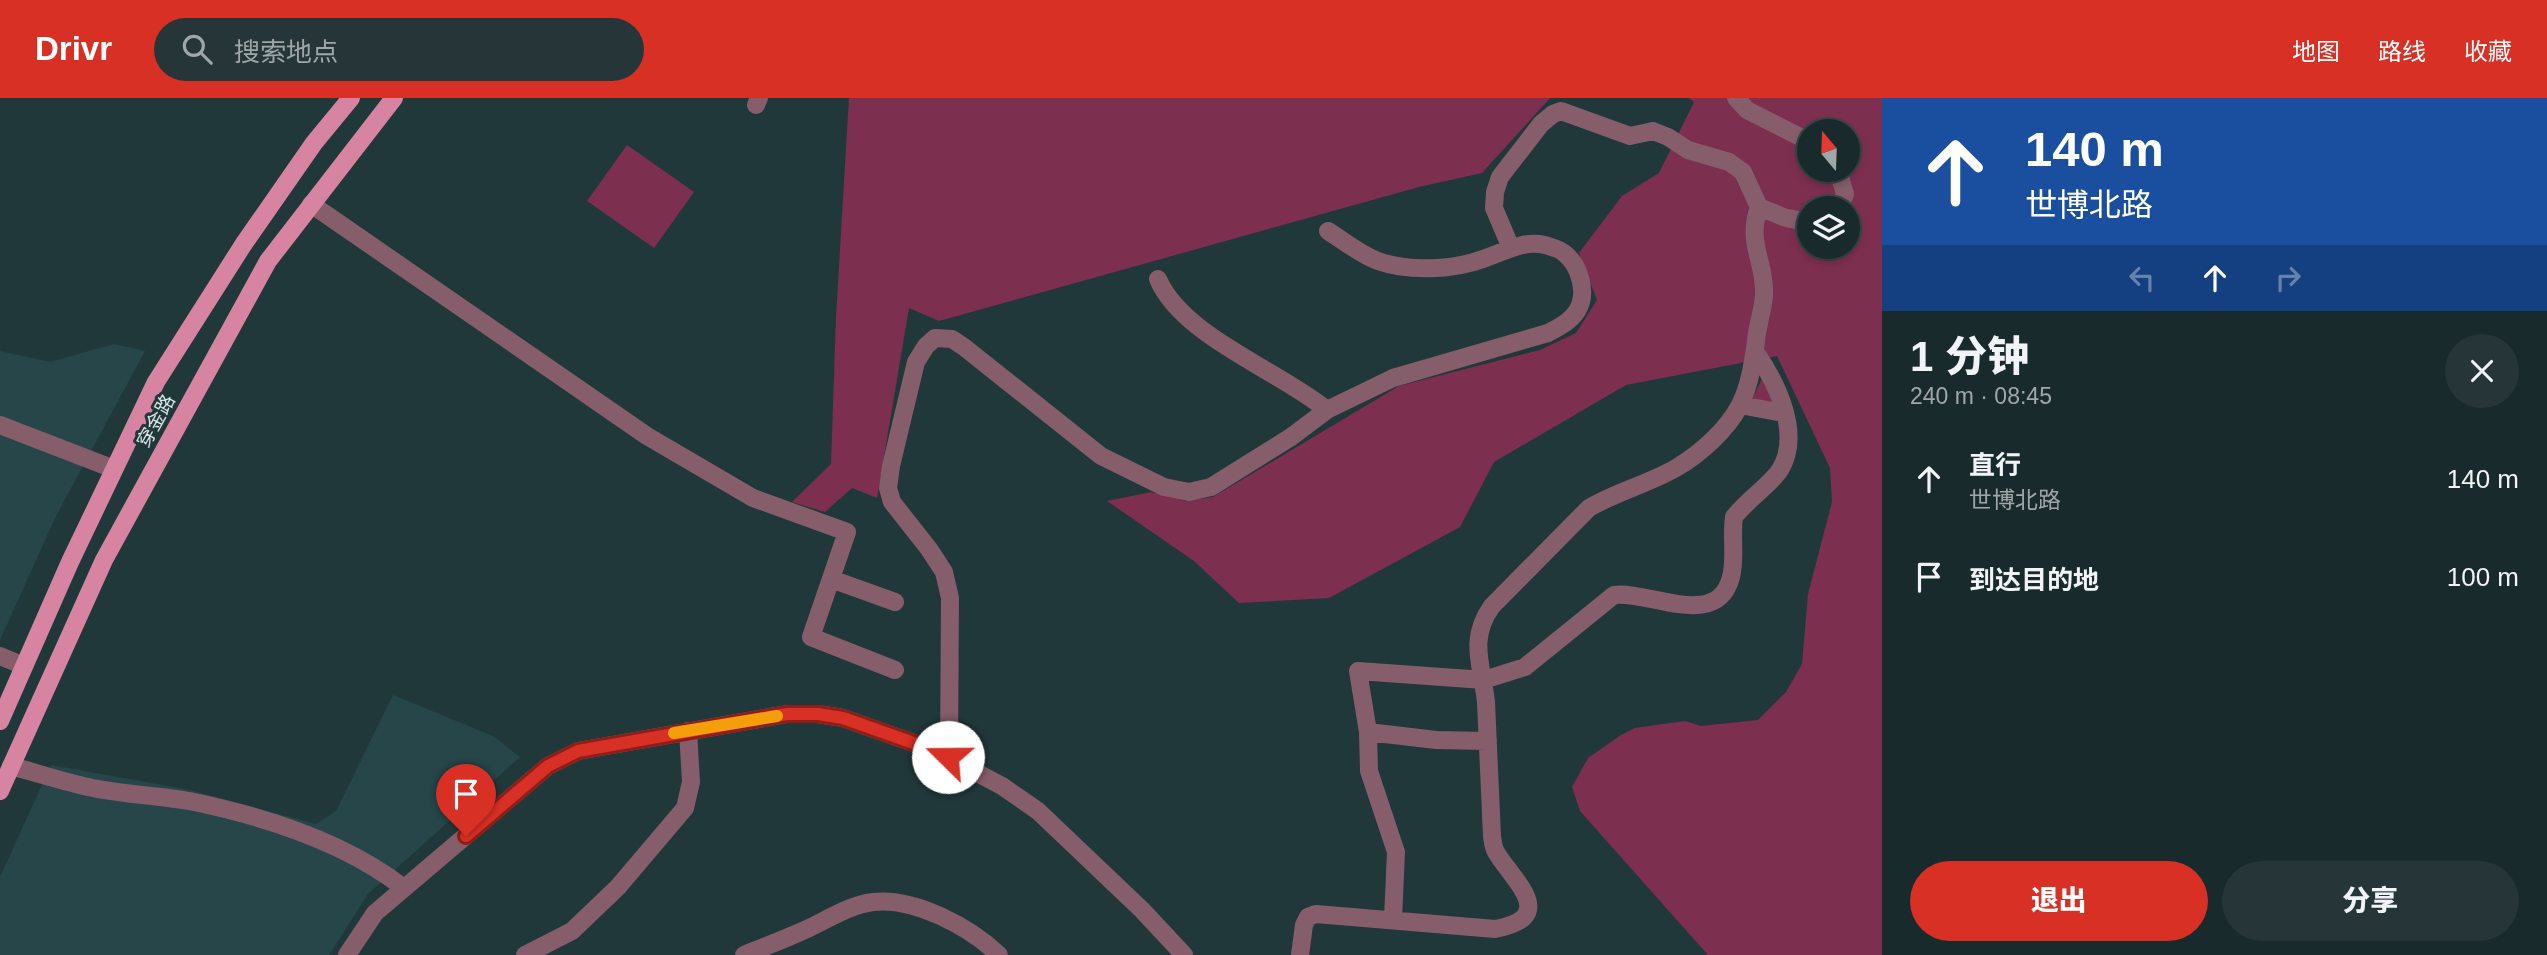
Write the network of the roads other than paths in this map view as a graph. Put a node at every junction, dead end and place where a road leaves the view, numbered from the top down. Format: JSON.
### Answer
{"nodes":[{"id":1,"x":351,"y":98,"type":"edge"},
{"id":2,"x":394,"y":98,"type":"edge"},
{"id":3,"x":1737,"y":98,"type":"edge"},
{"id":4,"x":1797,"y":135,"type":"edge"},
{"id":5,"x":311,"y":204,"type":"junction"},
{"id":6,"x":1759,"y":207,"type":"junction"},
{"id":7,"x":1797,"y":220,"type":"edge"},
{"id":8,"x":1328,"y":231,"type":"dead end"},
{"id":9,"x":1511,"y":248,"type":"junction"},
{"id":10,"x":1158,"y":279,"type":"dead end"},
{"id":11,"x":1756,"y":353,"type":"junction"},
{"id":12,"x":1740,"y":405,"type":"junction"},
{"id":13,"x":1327,"y":410,"type":"junction"},
{"id":14,"x":1784,"y":413,"type":"junction"},
{"id":15,"x":0,"y":425,"type":"edge"},
{"id":16,"x":114,"y":469,"type":"junction"},
{"id":17,"x":831,"y":579,"type":"junction"},
{"id":18,"x":895,"y":601,"type":"dead end"},
{"id":19,"x":0,"y":656,"type":"edge"},
{"id":20,"x":24,"y":666,"type":"junction"},
{"id":21,"x":895,"y":670,"type":"dead end"},
{"id":22,"x":1483,"y":680,"type":"junction"},
{"id":23,"x":0,"y":721,"type":"edge"},
{"id":24,"x":688,"y":731,"type":"junction"},
{"id":25,"x":1368,"y":732,"type":"junction"},
{"id":26,"x":1488,"y":741,"type":"junction"},
{"id":27,"x":948,"y":757,"type":"junction"},
{"id":28,"x":11,"y":766,"type":"junction"},
{"id":29,"x":0,"y":791,"type":"edge"},
{"id":30,"x":404,"y":888,"type":"junction"},
{"id":31,"x":1393,"y":919,"type":"junction"},
{"id":32,"x":347,"y":955,"type":"edge"},
{"id":33,"x":525,"y":955,"type":"edge"},
{"id":34,"x":744,"y":955,"type":"edge"},
{"id":35,"x":999,"y":955,"type":"edge"},
{"id":36,"x":1184,"y":955,"type":"edge"},
{"id":37,"x":1300,"y":955,"type":"edge"}],
"edges":[{"from":1,"to":16,"type":"main road","name":"穿金路"},
{"from":2,"to":5,"type":"main road","name":"穿金路"},
{"from":3,"to":4,"type":"street"},
{"from":5,"to":17,"type":"street"},
{"from":5,"to":28,"type":"main road","name":"穿金路"},
{"from":6,"to":7,"type":"street"},
{"from":6,"to":9,"type":"street"},
{"from":6,"to":11,"type":"street"},
{"from":8,"to":9,"type":"street"},
{"from":9,"to":13,"type":"street"},
{"from":10,"to":13,"type":"street"},
{"from":11,"to":12,"type":"street"},
{"from":11,"to":14,"type":"street"},
{"from":12,"to":14,"type":"street"},
{"from":12,"to":22,"type":"street"},
{"from":13,"to":27,"type":"street"},
{"from":14,"to":22,"type":"street"},
{"from":15,"to":16,"type":"street"},
{"from":16,"to":20,"type":"main road","name":"穿金路"},
{"from":17,"to":18,"type":"street"},
{"from":17,"to":21,"type":"street"},
{"from":19,"to":20,"type":"street"},
{"from":20,"to":23,"type":"main road","name":"穿金路"},
{"from":22,"to":25,"type":"street"},
{"from":22,"to":26,"type":"street"},
{"from":24,"to":27,"type":"street"},
{"from":24,"to":30,"type":"street"},
{"from":24,"to":33,"type":"street"},
{"from":25,"to":26,"type":"street"},
{"from":25,"to":31,"type":"street"},
{"from":26,"to":31,"type":"street"},
{"from":27,"to":36,"type":"street"},
{"from":28,"to":29,"type":"main road","name":"穿金路"},
{"from":28,"to":30,"type":"street"},
{"from":30,"to":32,"type":"street"},
{"from":31,"to":37,"type":"street"},
{"from":34,"to":35,"type":"street"}]}
